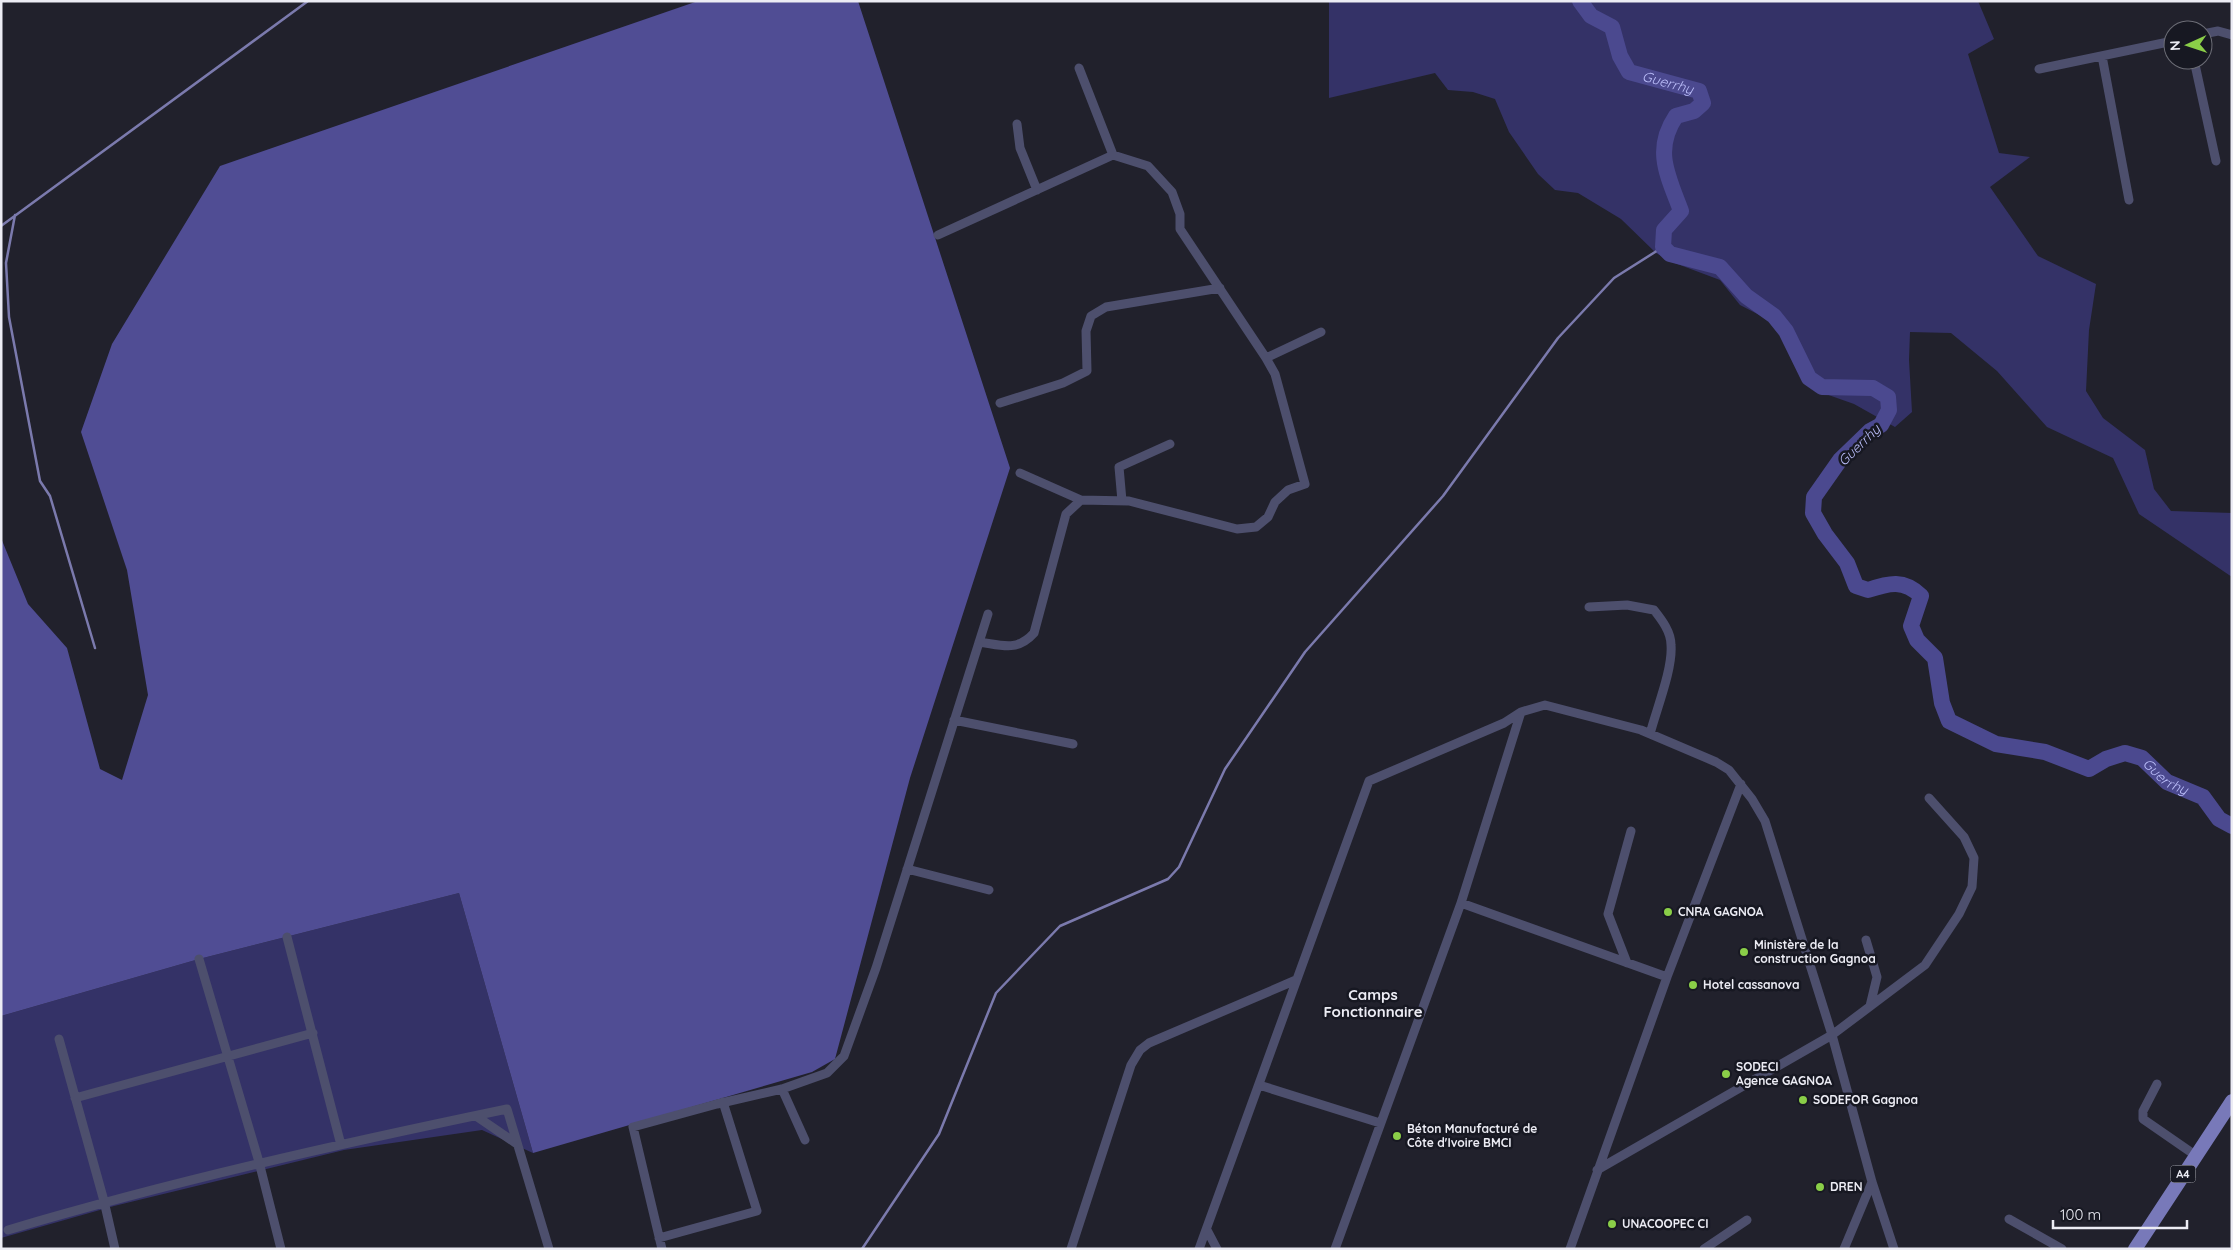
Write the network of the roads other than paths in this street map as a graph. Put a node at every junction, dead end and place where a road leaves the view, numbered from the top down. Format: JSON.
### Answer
{"nodes":[{"id":1,"x":2213,"y":32,"type":"edge"},
{"id":2,"x":2232,"y":35,"type":"edge"},
{"id":3,"x":2163,"y":43,"type":"edge"},
{"id":4,"x":2102,"y":56,"type":"junction"},
{"id":5,"x":1079,"y":68,"type":"dead end"},
{"id":6,"x":2039,"y":69,"type":"dead end"},
{"id":7,"x":2196,"y":70,"type":"edge"},
{"id":8,"x":1017,"y":124,"type":"dead end"},
{"id":9,"x":1113,"y":155,"type":"junction"},
{"id":10,"x":2216,"y":161,"type":"dead end"},
{"id":11,"x":1037,"y":190,"type":"junction"},
{"id":12,"x":2129,"y":200,"type":"dead end"},
{"id":13,"x":938,"y":235,"type":"dead end"},
{"id":14,"x":1220,"y":288,"type":"junction"},
{"id":15,"x":1321,"y":332,"type":"dead end"},
{"id":16,"x":1266,"y":358,"type":"junction"},
{"id":17,"x":1000,"y":404,"type":"dead end"},
{"id":18,"x":1170,"y":444,"type":"dead end"},
{"id":19,"x":1020,"y":473,"type":"dead end"},
{"id":20,"x":1081,"y":500,"type":"junction"},
{"id":21,"x":1122,"y":501,"type":"junction"},
{"id":22,"x":1589,"y":607,"type":"dead end"},
{"id":23,"x":988,"y":614,"type":"dead end"},
{"id":24,"x":979,"y":642,"type":"junction"},
{"id":25,"x":1521,"y":712,"type":"junction"},
{"id":26,"x":954,"y":720,"type":"junction"},
{"id":27,"x":1650,"y":734,"type":"junction"},
{"id":28,"x":1073,"y":744,"type":"dead end"},
{"id":29,"x":1741,"y":784,"type":"junction"},
{"id":30,"x":1929,"y":798,"type":"dead end"},
{"id":31,"x":1631,"y":831,"type":"dead end"},
{"id":32,"x":907,"y":869,"type":"junction"},
{"id":33,"x":989,"y":890,"type":"dead end"},
{"id":34,"x":1461,"y":903,"type":"junction"},
{"id":35,"x":287,"y":937,"type":"dead end"},
{"id":36,"x":1866,"y":940,"type":"dead end"},
{"id":37,"x":199,"y":959,"type":"dead end"},
{"id":38,"x":1627,"y":963,"type":"junction"},
{"id":39,"x":1667,"y":977,"type":"junction"},
{"id":40,"x":1296,"y":980,"type":"junction"},
{"id":41,"x":1870,"y":1006,"type":"junction"},
{"id":42,"x":313,"y":1033,"type":"junction"},
{"id":43,"x":1832,"y":1035,"type":"junction"},
{"id":44,"x":59,"y":1039,"type":"dead end"},
{"id":45,"x":228,"y":1056,"type":"junction"},
{"id":46,"x":2157,"y":1084,"type":"dead end"},
{"id":47,"x":1259,"y":1085,"type":"junction"},
{"id":48,"x":782,"y":1089,"type":"junction"},
{"id":49,"x":75,"y":1098,"type":"junction"},
{"id":50,"x":2232,"y":1101,"type":"edge"},
{"id":51,"x":724,"y":1102,"type":"junction"},
{"id":52,"x":476,"y":1116,"type":"junction"},
{"id":53,"x":1380,"y":1123,"type":"junction"},
{"id":54,"x":805,"y":1140,"type":"dead end"},
{"id":55,"x":341,"y":1144,"type":"junction"},
{"id":56,"x":517,"y":1144,"type":"junction"},
{"id":57,"x":2195,"y":1155,"type":"junction"},
{"id":58,"x":259,"y":1162,"type":"junction"},
{"id":59,"x":1597,"y":1170,"type":"junction"},
{"id":60,"x":1872,"y":1182,"type":"junction"},
{"id":61,"x":104,"y":1201,"type":"junction"},
{"id":62,"x":2009,"y":1219,"type":"dead end"},
{"id":63,"x":1747,"y":1220,"type":"dead end"},
{"id":64,"x":8,"y":1230,"type":"dead end"},
{"id":65,"x":1207,"y":1230,"type":"junction"},
{"id":66,"x":660,"y":1238,"type":"junction"},
{"id":67,"x":115,"y":1249,"type":"edge"},
{"id":68,"x":281,"y":1249,"type":"edge"},
{"id":69,"x":550,"y":1249,"type":"edge"},
{"id":70,"x":662,"y":1249,"type":"edge"},
{"id":71,"x":1071,"y":1249,"type":"edge"},
{"id":72,"x":1199,"y":1249,"type":"edge"},
{"id":73,"x":1218,"y":1249,"type":"edge"},
{"id":74,"x":1335,"y":1249,"type":"edge"},
{"id":75,"x":1570,"y":1249,"type":"edge"},
{"id":76,"x":1704,"y":1249,"type":"edge"},
{"id":77,"x":1844,"y":1249,"type":"edge"},
{"id":78,"x":1894,"y":1249,"type":"edge"},
{"id":79,"x":2062,"y":1249,"type":"edge"},
{"id":80,"x":2135,"y":1249,"type":"edge"}],
"edges":[{"from":1,"to":2,"type":"street"},
{"from":3,"to":4,"type":"street"},
{"from":4,"to":6,"type":"street"},
{"from":4,"to":12,"type":"street"},
{"from":5,"to":9,"type":"street"},
{"from":7,"to":10,"type":"street"},
{"from":8,"to":11,"type":"street"},
{"from":9,"to":11,"type":"street"},
{"from":9,"to":14,"type":"street"},
{"from":11,"to":13,"type":"street"},
{"from":14,"to":16,"type":"street"},
{"from":14,"to":17,"type":"street"},
{"from":15,"to":16,"type":"street"},
{"from":16,"to":21,"type":"street"},
{"from":18,"to":21,"type":"street"},
{"from":19,"to":20,"type":"street"},
{"from":20,"to":21,"type":"street"},
{"from":20,"to":24,"type":"street"},
{"from":22,"to":27,"type":"street"},
{"from":23,"to":24,"type":"street"},
{"from":24,"to":26,"type":"street"},
{"from":25,"to":27,"type":"street"},
{"from":25,"to":34,"type":"street"},
{"from":25,"to":40,"type":"street"},
{"from":26,"to":28,"type":"street"},
{"from":26,"to":32,"type":"street"},
{"from":27,"to":29,"type":"street"},
{"from":29,"to":39,"type":"street"},
{"from":29,"to":43,"type":"street"},
{"from":30,"to":41,"type":"street"},
{"from":31,"to":38,"type":"street"},
{"from":32,"to":33,"type":"street"},
{"from":32,"to":48,"type":"street"},
{"from":34,"to":38,"type":"street"},
{"from":34,"to":53,"type":"street"},
{"from":35,"to":42,"type":"street"},
{"from":36,"to":41,"type":"street"},
{"from":37,"to":45,"type":"street"},
{"from":38,"to":39,"type":"street"},
{"from":39,"to":59,"type":"street"},
{"from":40,"to":47,"type":"street"},
{"from":40,"to":71,"type":"street"},
{"from":41,"to":43,"type":"street"},
{"from":42,"to":45,"type":"street"},
{"from":42,"to":55,"type":"street"},
{"from":43,"to":59,"type":"street"},
{"from":43,"to":60,"type":"street"},
{"from":44,"to":49,"type":"street"},
{"from":45,"to":49,"type":"street"},
{"from":45,"to":58,"type":"street"},
{"from":46,"to":57,"type":"street"},
{"from":47,"to":53,"type":"street"},
{"from":47,"to":65,"type":"street"},
{"from":48,"to":51,"type":"street"},
{"from":48,"to":54,"type":"street"},
{"from":49,"to":61,"type":"street"},
{"from":50,"to":57,"type":"main road","number":"A4"},
{"from":51,"to":66,"type":"street"},
{"from":51,"to":66,"type":"street"},
{"from":52,"to":55,"type":"street"},
{"from":52,"to":56,"type":"street"},
{"from":52,"to":56,"type":"street"},
{"from":53,"to":74,"type":"street"},
{"from":55,"to":58,"type":"street"},
{"from":56,"to":69,"type":"street"},
{"from":57,"to":80,"type":"main road","number":"A4"},
{"from":58,"to":61,"type":"street"},
{"from":58,"to":68,"type":"street"},
{"from":59,"to":75,"type":"street"},
{"from":60,"to":77,"type":"street"},
{"from":60,"to":78,"type":"street"},
{"from":61,"to":64,"type":"street"},
{"from":61,"to":67,"type":"street"},
{"from":62,"to":79,"type":"street"},
{"from":63,"to":76,"type":"street"},
{"from":65,"to":72,"type":"street"},
{"from":65,"to":73,"type":"street"},
{"from":66,"to":70,"type":"street"}]}
